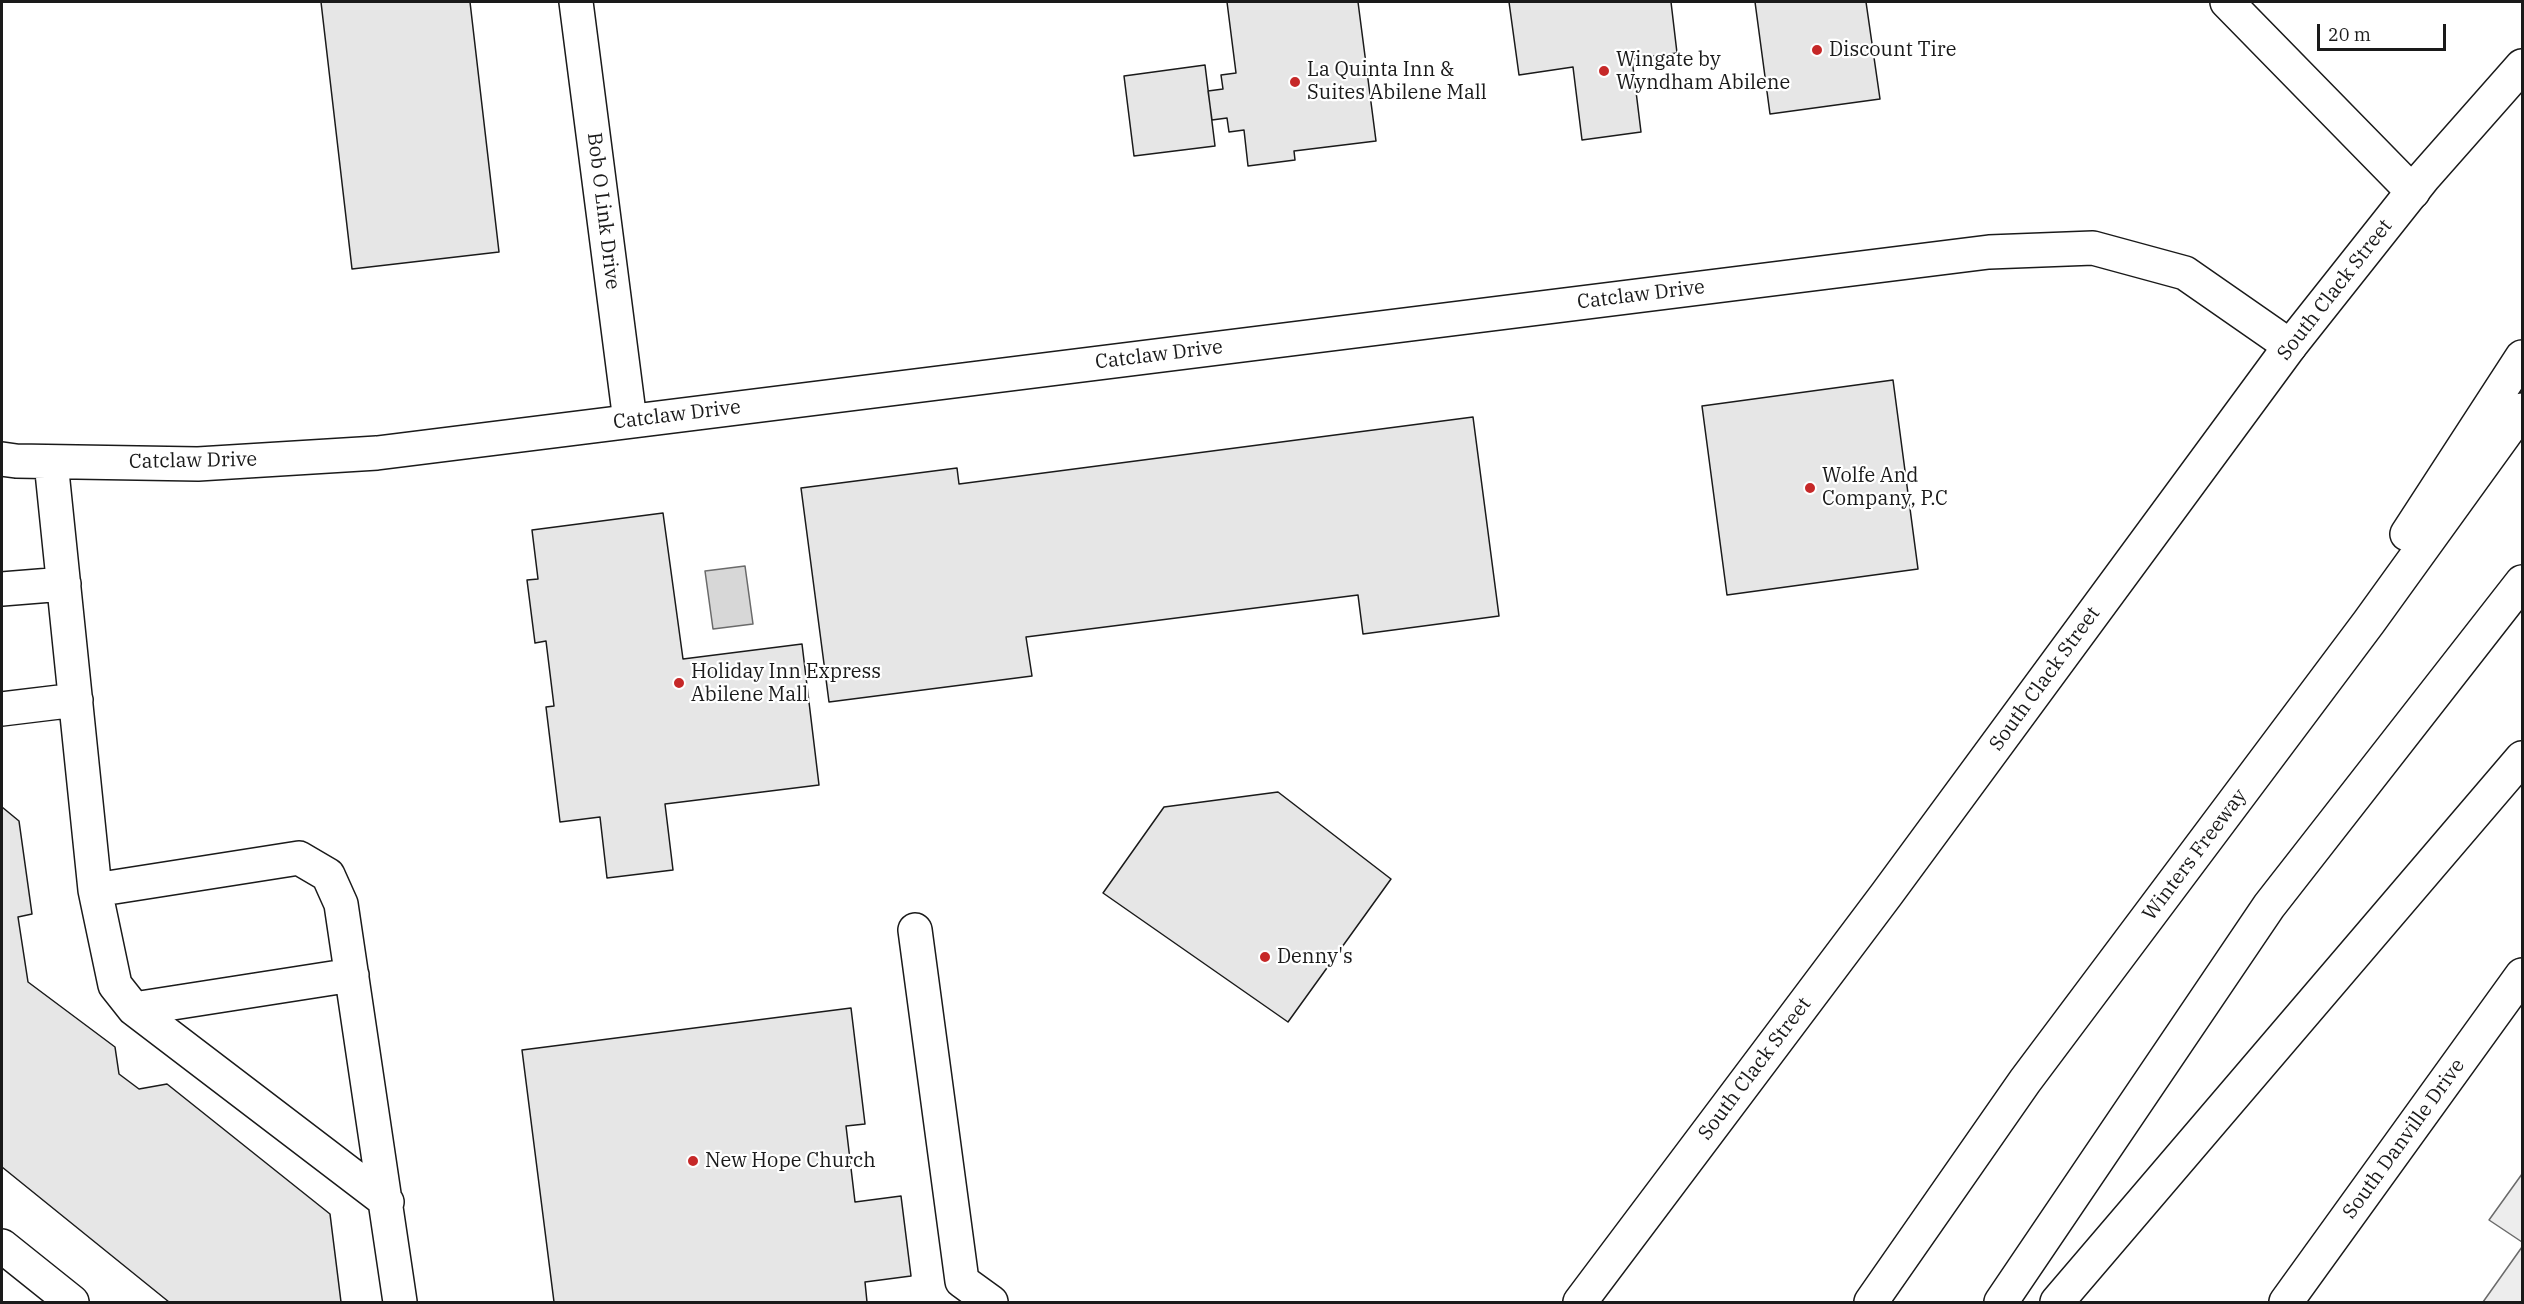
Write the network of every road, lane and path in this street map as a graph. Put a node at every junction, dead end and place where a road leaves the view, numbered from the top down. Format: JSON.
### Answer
{"nodes":[{"id":1,"x":576,"y":2,"type":"edge"},
{"id":2,"x":2227,"y":2,"type":"edge"},
{"id":3,"x":2523,"y":66,"type":"edge"},
{"id":4,"x":2413,"y":192,"type":"junction"},
{"id":5,"x":2290,"y":346,"type":"junction"},
{"id":6,"x":2523,"y":357,"type":"edge"},
{"id":7,"x":2523,"y":410,"type":"edge"},
{"id":8,"x":630,"y":421,"type":"junction"},
{"id":9,"x":2,"y":459,"type":"edge"},
{"id":10,"x":51,"y":462,"type":"junction"},
{"id":11,"x":2523,"y":582,"type":"edge"},
{"id":12,"x":64,"y":584,"type":"junction"},
{"id":13,"x":2,"y":589,"type":"edge"},
{"id":14,"x":76,"y":700,"type":"junction"},
{"id":15,"x":2,"y":709,"type":"edge"},
{"id":16,"x":2523,"y":758,"type":"edge"},
{"id":17,"x":2225,"y":815,"type":"junction"},
{"id":18,"x":95,"y":890,"type":"junction"},
{"id":19,"x":915,"y":930,"type":"dead end"},
{"id":20,"x":352,"y":975,"type":"junction"},
{"id":21,"x":2523,"y":975,"type":"edge"},
{"id":22,"x":134,"y":1009,"type":"junction"},
{"id":23,"x":387,"y":1202,"type":"junction"},
{"id":24,"x":2,"y":1246,"type":"edge"},
{"id":25,"x":72,"y":1302,"type":"edge"},
{"id":26,"x":400,"y":1302,"type":"edge"},
{"id":27,"x":991,"y":1302,"type":"edge"},
{"id":28,"x":1580,"y":1302,"type":"edge"},
{"id":29,"x":1871,"y":1302,"type":"edge"},
{"id":30,"x":2001,"y":1302,"type":"edge"},
{"id":31,"x":2057,"y":1302,"type":"edge"},
{"id":32,"x":2286,"y":1302,"type":"edge"}],
"edges":[{"from":1,"to":8,"type":"main road","name":"Bob O Link Drive"},
{"from":2,"to":4,"type":"main road"},
{"from":3,"to":4,"type":"main road","name":"South Clack Street"},
{"from":4,"to":5,"type":"main road","name":"South Clack Street"},
{"from":5,"to":8,"type":"main road","name":"Catclaw Drive"},
{"from":5,"to":28,"type":"main road","name":"South Clack Street"},
{"from":6,"to":17,"type":"main road"},
{"from":7,"to":17,"type":"main road","name":"Winters Freeway"},
{"from":8,"to":10,"type":"main road","name":"Catclaw Drive"},
{"from":9,"to":10,"type":"main road","name":"Catclaw Drive"},
{"from":10,"to":12,"type":"main road"},
{"from":11,"to":30,"type":"main road"},
{"from":12,"to":13,"type":"main road"},
{"from":12,"to":14,"type":"main road"},
{"from":14,"to":15,"type":"main road"},
{"from":14,"to":18,"type":"main road"},
{"from":16,"to":31,"type":"main road"},
{"from":17,"to":29,"type":"main road","name":"Winters Freeway"},
{"from":18,"to":20,"type":"main road"},
{"from":18,"to":22,"type":"main road"},
{"from":19,"to":27,"type":"main road"},
{"from":20,"to":22,"type":"main road"},
{"from":20,"to":23,"type":"main road"},
{"from":21,"to":32,"type":"main road","name":"South Danville Drive"},
{"from":22,"to":23,"type":"main road"},
{"from":23,"to":26,"type":"main road"},
{"from":24,"to":25,"type":"main road"}]}
